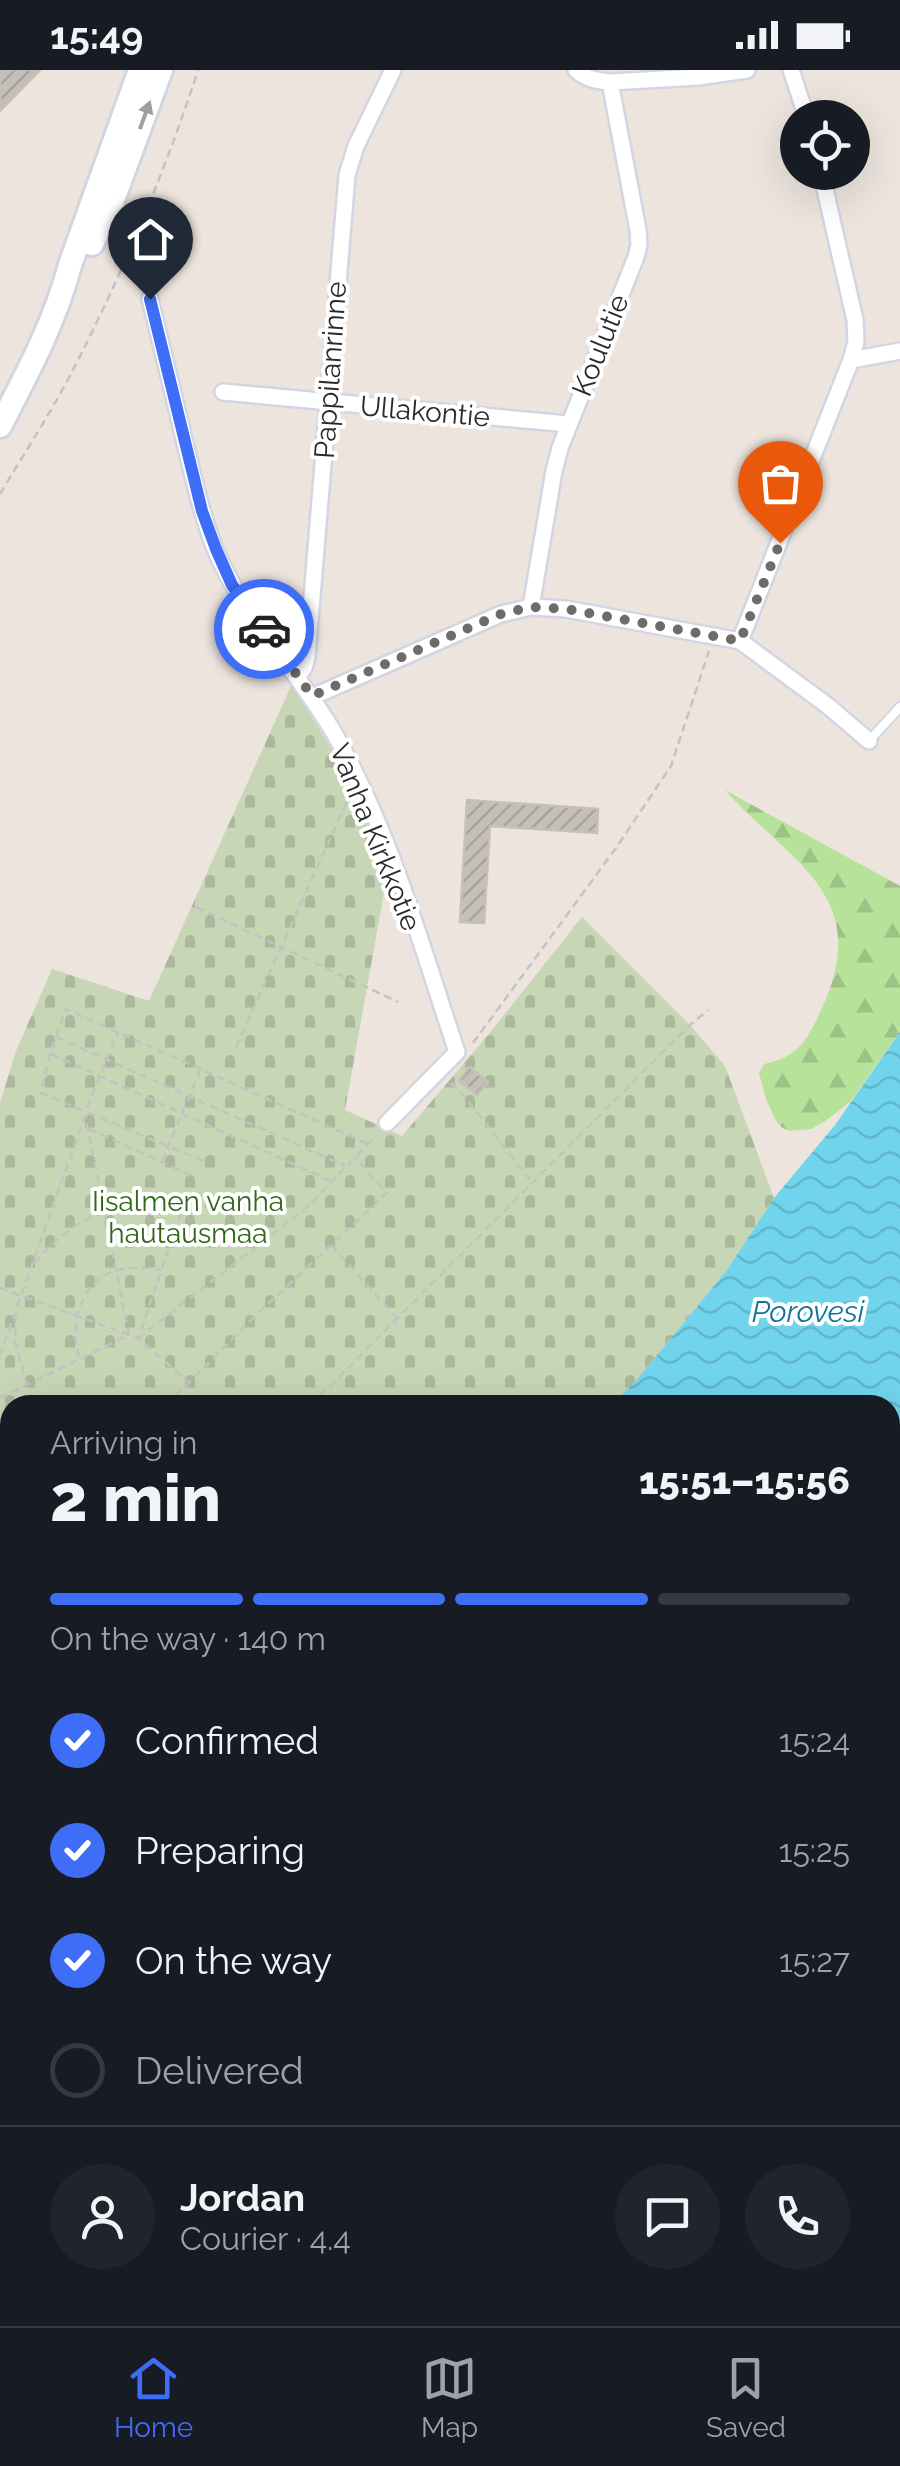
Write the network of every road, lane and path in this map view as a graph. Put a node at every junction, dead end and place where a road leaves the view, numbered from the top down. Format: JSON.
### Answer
{"nodes":[{"id":1,"x":140,"y":70,"type":"edge"},
{"id":2,"x":162,"y":70,"type":"edge"},
{"id":3,"x":198,"y":70,"type":"edge"},
{"id":4,"x":393,"y":70,"type":"edge"},
{"id":5,"x":576,"y":70,"type":"edge"},
{"id":6,"x":747,"y":70,"type":"edge"},
{"id":7,"x":791,"y":70,"type":"edge"},
{"id":8,"x":610,"y":82,"type":"junction"},
{"id":9,"x":801,"y":100,"type":"edge"},
{"id":10,"x":824,"y":190,"type":"edge"},
{"id":11,"x":61,"y":299,"type":"junction"},
{"id":12,"x":150,"y":299,"type":"dead end"},
{"id":13,"x":900,"y":351,"type":"edge"},
{"id":14,"x":851,"y":360,"type":"junction"},
{"id":15,"x":223,"y":392,"type":"dead end"},
{"id":16,"x":328,"y":402,"type":"junction"},
{"id":17,"x":568,"y":424,"type":"junction"},
{"id":18,"x":0,"y":426,"type":"edge"},
{"id":19,"x":0,"y":494,"type":"edge"},
{"id":20,"x":531,"y":607,"type":"junction"},
{"id":21,"x":714,"y":635,"type":"junction"},
{"id":22,"x":740,"y":641,"type":"junction"},
{"id":23,"x":298,"y":676,"type":"junction"},
{"id":24,"x":312,"y":696,"type":"junction"},
{"id":25,"x":900,"y":706,"type":"edge"},
{"id":26,"x":869,"y":741,"type":"joint"},
{"id":27,"x":349,"y":796,"type":"dead end"},
{"id":28,"x":196,"y":907,"type":"dead end"},
{"id":29,"x":281,"y":948,"type":"junction"},
{"id":30,"x":398,"y":1002,"type":"dead end"},
{"id":31,"x":708,"y":1010,"type":"dead end"},
{"id":32,"x":118,"y":1032,"type":"junction"},
{"id":33,"x":56,"y":1037,"type":"junction"},
{"id":34,"x":236,"y":1046,"type":"dead end"},
{"id":35,"x":457,"y":1052,"type":"junction"},
{"id":36,"x":50,"y":1053,"type":"junction"},
{"id":37,"x":107,"y":1060,"type":"junction"},
{"id":38,"x":201,"y":1070,"type":"junction"},
{"id":39,"x":440,"y":1070,"type":"junction"},
{"id":40,"x":100,"y":1076,"type":"junction"},
{"id":41,"x":189,"y":1096,"type":"junction"},
{"id":42,"x":86,"y":1113,"type":"junction"},
{"id":43,"x":182,"y":1113,"type":"junction"},
{"id":44,"x":387,"y":1123,"type":"joint"},
{"id":45,"x":88,"y":1128,"type":"junction"},
{"id":46,"x":368,"y":1144,"type":"junction"},
{"id":47,"x":168,"y":1146,"type":"junction"},
{"id":48,"x":355,"y":1158,"type":"junction"},
{"id":49,"x":202,"y":1160,"type":"dead end"},
{"id":50,"x":161,"y":1162,"type":"junction"},
{"id":51,"x":346,"y":1167,"type":"junction"},
{"id":52,"x":192,"y":1176,"type":"dead end"},
{"id":53,"x":332,"y":1181,"type":"junction"},
{"id":54,"x":532,"y":1182,"type":"junction"},
{"id":55,"x":104,"y":1211,"type":"junction"},
{"id":56,"x":331,"y":1245,"type":"junction"},
{"id":57,"x":31,"y":1267,"type":"junction"},
{"id":58,"x":116,"y":1270,"type":"junction"},
{"id":59,"x":162,"y":1270,"type":"junction"},
{"id":60,"x":0,"y":1288,"type":"edge"},
{"id":61,"x":21,"y":1296,"type":"junction"},
{"id":62,"x":16,"y":1308,"type":"junction"},
{"id":63,"x":76,"y":1316,"type":"junction"},
{"id":64,"x":397,"y":1318,"type":"junction"},
{"id":65,"x":128,"y":1335,"type":"junction"},
{"id":66,"x":138,"y":1338,"type":"junction"},
{"id":67,"x":0,"y":1355,"type":"edge"},
{"id":68,"x":80,"y":1359,"type":"junction"},
{"id":69,"x":189,"y":1383,"type":"junction"},
{"id":70,"x":27,"y":1385,"type":"junction"},
{"id":71,"x":6,"y":1395,"type":"edge"},
{"id":72,"x":177,"y":1395,"type":"edge"},
{"id":73,"x":321,"y":1395,"type":"edge"}],
"edges":[{"from":1,"to":11,"type":"main road"},
{"from":11,"to":2,"type":"main road","one_way":true},
{"from":3,"to":19,"type":"path"},
{"from":4,"to":16,"type":"street","name":"Pappilanrinne"},
{"from":5,"to":8,"type":"street"},
{"from":6,"to":8,"type":"street"},
{"from":7,"to":9,"type":"street"},
{"from":8,"to":17,"type":"street","name":"Koulutie"},
{"from":10,"to":14,"type":"street"},
{"from":11,"to":18,"type":"main road"},
{"from":12,"to":23,"type":"street","name":"Vanha Kirkkotie"},
{"from":13,"to":14,"type":"street"},
{"from":14,"to":22,"type":"street"},
{"from":15,"to":16,"type":"street","name":"Ullakontie"},
{"from":16,"to":17,"type":"street","name":"Ullakontie"},
{"from":16,"to":23,"type":"street","name":"Pappilanrinne"},
{"from":17,"to":20,"type":"street","name":"Koulutie"},
{"from":20,"to":21,"type":"street"},
{"from":20,"to":24,"type":"street"},
{"from":21,"to":22,"type":"street"},
{"from":21,"to":35,"type":"path"},
{"from":22,"to":26,"type":"street"},
{"from":23,"to":24,"type":"street","name":"Vanha Kirkkotie"},
{"from":24,"to":35,"type":"street","name":"Vanha Kirkkotie"},
{"from":25,"to":26,"type":"lane"},
{"from":27,"to":29,"type":"path"},
{"from":28,"to":29,"type":"path"},
{"from":29,"to":30,"type":"path"},
{"from":29,"to":34,"type":"path"},
{"from":31,"to":54,"type":"path"},
{"from":32,"to":33,"type":"path"},
{"from":32,"to":37,"type":"path"},
{"from":32,"to":38,"type":"path"},
{"from":33,"to":36,"type":"path"},
{"from":33,"to":37,"type":"path"},
{"from":35,"to":39,"type":"street"},
{"from":36,"to":40,"type":"path"},
{"from":36,"to":42,"type":"path"},
{"from":37,"to":40,"type":"path"},
{"from":37,"to":41,"type":"path"},
{"from":38,"to":41,"type":"path"},
{"from":38,"to":46,"type":"path"},
{"from":39,"to":44,"type":"street"},
{"from":39,"to":54,"type":"path"},
{"from":40,"to":42,"type":"path"},
{"from":40,"to":43,"type":"path"},
{"from":41,"to":43,"type":"path"},
{"from":41,"to":51,"type":"path"},
{"from":42,"to":45,"type":"path"},
{"from":42,"to":47,"type":"path"},
{"from":42,"to":57,"type":"path"},
{"from":43,"to":47,"type":"path"},
{"from":43,"to":53,"type":"path"},
{"from":44,"to":46,"type":"path"},
{"from":45,"to":50,"type":"path"},
{"from":45,"to":55,"type":"path"},
{"from":46,"to":48,"type":"path"},
{"from":47,"to":49,"type":"path"},
{"from":47,"to":50,"type":"path"},
{"from":48,"to":51,"type":"path"},
{"from":48,"to":56,"type":"path"},
{"from":50,"to":52,"type":"path"},
{"from":51,"to":53,"type":"path"},
{"from":53,"to":66,"type":"path"},
{"from":54,"to":64,"type":"path"},
{"from":55,"to":57,"type":"path"},
{"from":55,"to":58,"type":"path"},
{"from":55,"to":59,"type":"path"},
{"from":56,"to":64,"type":"path"},
{"from":56,"to":69,"type":"path"},
{"from":57,"to":61,"type":"path"},
{"from":58,"to":59,"type":"path"},
{"from":58,"to":63,"type":"path"},
{"from":58,"to":65,"type":"path"},
{"from":59,"to":66,"type":"path"},
{"from":60,"to":61,"type":"path"},
{"from":61,"to":62,"type":"path"},
{"from":61,"to":63,"type":"path"},
{"from":62,"to":67,"type":"path"},
{"from":62,"to":70,"type":"path"},
{"from":63,"to":65,"type":"path"},
{"from":63,"to":68,"type":"path"},
{"from":64,"to":73,"type":"path"},
{"from":65,"to":66,"type":"path"},
{"from":65,"to":68,"type":"path"},
{"from":66,"to":69,"type":"path"},
{"from":68,"to":70,"type":"path"},
{"from":69,"to":72,"type":"path"},
{"from":70,"to":71,"type":"path"}]}
